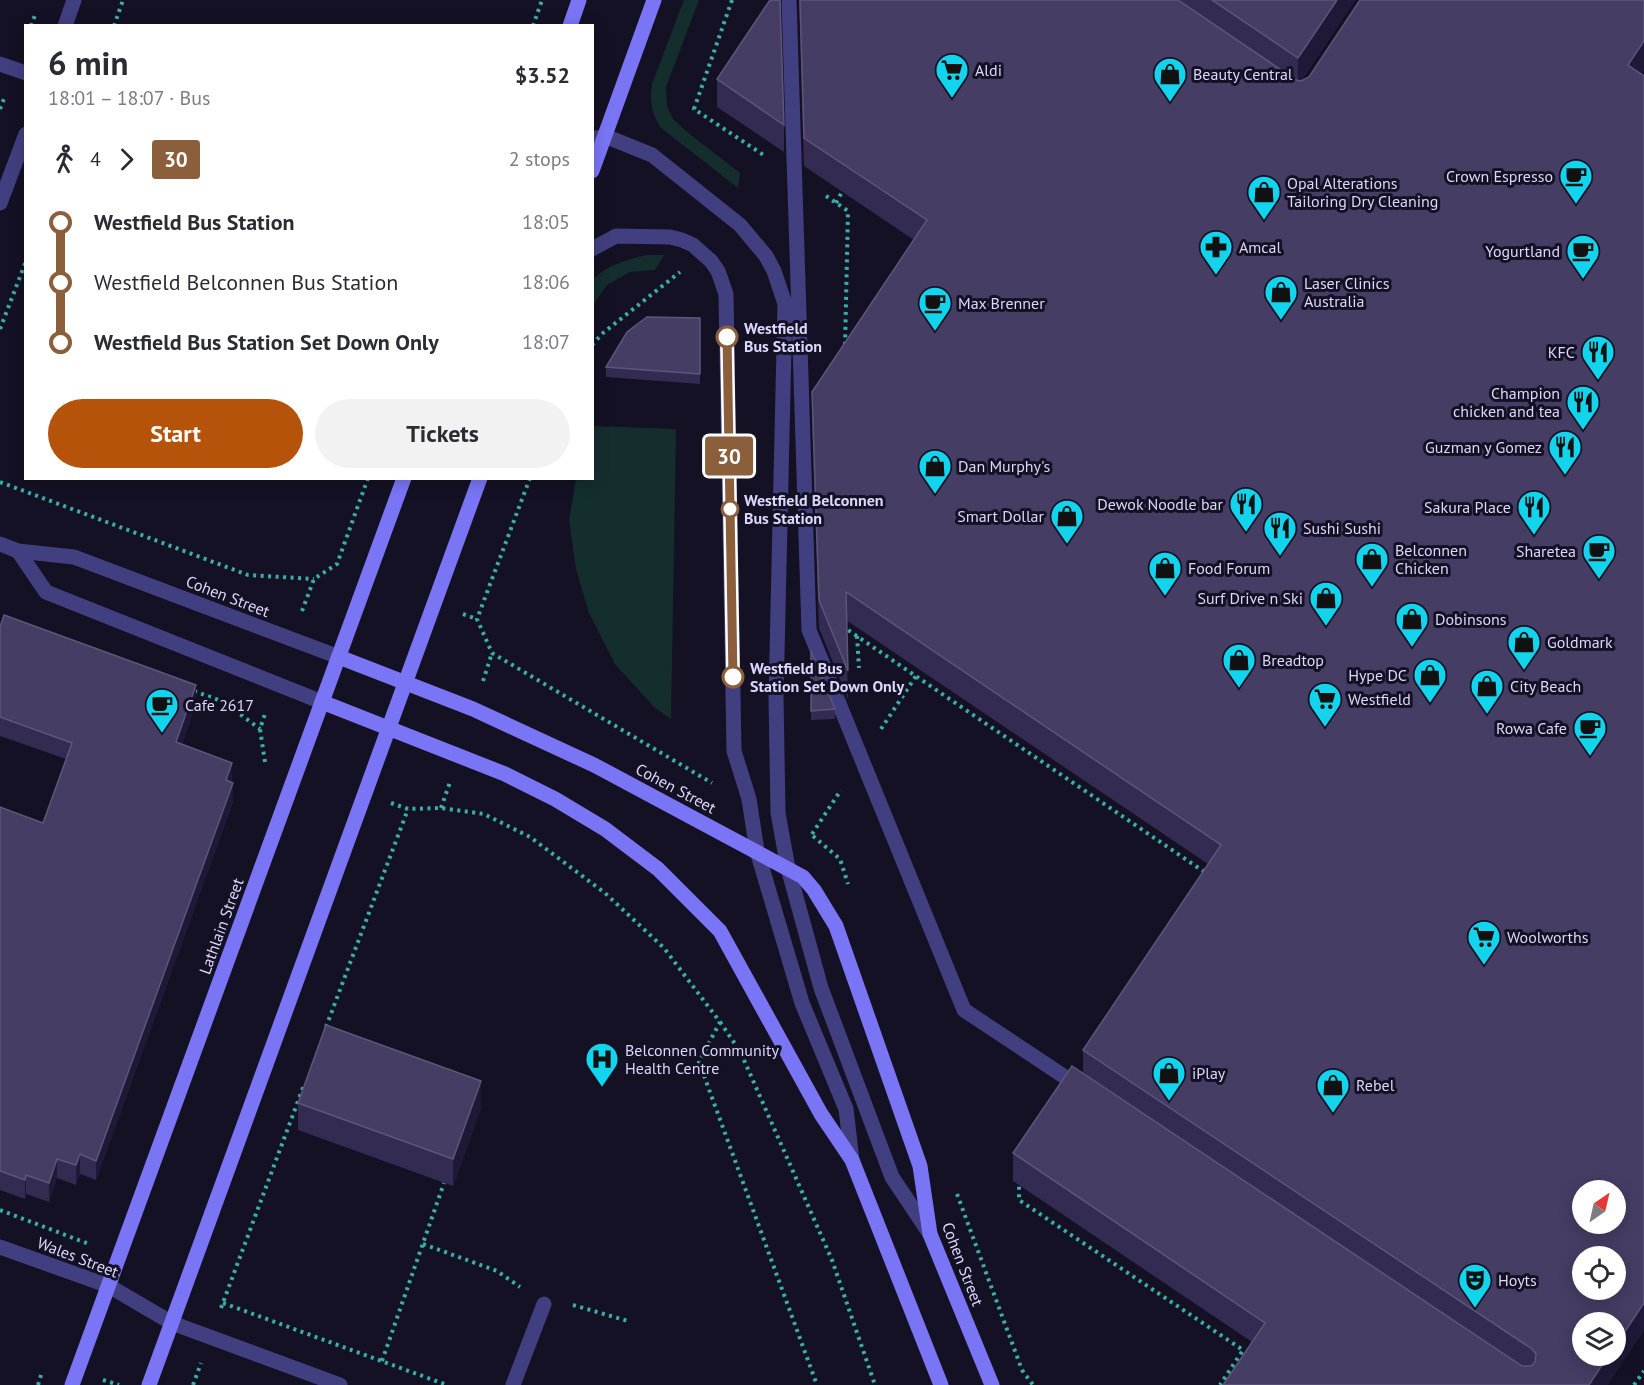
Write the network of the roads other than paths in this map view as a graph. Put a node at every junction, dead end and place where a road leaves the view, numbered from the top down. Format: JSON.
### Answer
{"nodes":[{"id":1,"x":74,"y":0,"type":"edge"},
{"id":2,"x":579,"y":0,"type":"edge"},
{"id":3,"x":654,"y":0,"type":"edge"},
{"id":4,"x":789,"y":0,"type":"edge"},
{"id":5,"x":66,"y":24,"type":"edge"},
{"id":6,"x":571,"y":24,"type":"edge"},
{"id":7,"x":0,"y":64,"type":"edge"},
{"id":8,"x":24,"y":72,"type":"edge"},
{"id":9,"x":599,"y":137,"type":"edge"},
{"id":10,"x":24,"y":139,"type":"edge"},
{"id":11,"x":594,"y":161,"type":"edge"},
{"id":12,"x":0,"y":203,"type":"edge"},
{"id":13,"x":594,"y":248,"type":"edge"},
{"id":14,"x":403,"y":480,"type":"edge"},
{"id":15,"x":479,"y":480,"type":"edge"},
{"id":16,"x":0,"y":544,"type":"edge"},
{"id":17,"x":18,"y":551,"type":"junction"},
{"id":18,"x":339,"y":657,"type":"junction"},
{"id":19,"x":406,"y":683,"type":"junction"},
{"id":20,"x":322,"y":702,"type":"junction"},
{"id":21,"x":389,"y":728,"type":"junction"},
{"id":22,"x":757,"y":851,"type":"junction"},
{"id":23,"x":788,"y":868,"type":"junction"},
{"id":24,"x":1095,"y":1098,"type":"edge"},
{"id":25,"x":852,"y":1160,"type":"junction"},
{"id":26,"x":930,"y":1234,"type":"junction"},
{"id":27,"x":0,"y":1247,"type":"edge"},
{"id":28,"x":109,"y":1286,"type":"junction"},
{"id":29,"x":544,"y":1304,"type":"dead end"},
{"id":30,"x":172,"y":1323,"type":"junction"},
{"id":31,"x":72,"y":1385,"type":"edge"},
{"id":32,"x":150,"y":1385,"type":"edge"},
{"id":33,"x":340,"y":1385,"type":"edge"},
{"id":34,"x":513,"y":1385,"type":"edge"},
{"id":35,"x":941,"y":1385,"type":"edge"},
{"id":36,"x":992,"y":1385,"type":"edge"}],
"edges":[{"from":1,"to":5,"type":"street"},
{"from":2,"to":6,"type":"street"},
{"from":3,"to":9,"type":"street"},
{"from":4,"to":24,"type":"street"},
{"from":7,"to":8,"type":"street"},
{"from":9,"to":11,"type":"street"},
{"from":9,"to":23,"type":"street"},
{"from":10,"to":12,"type":"street"},
{"from":13,"to":22,"type":"street"},
{"from":14,"to":18,"type":"street","name":"Lathlain Street"},
{"from":15,"to":19,"type":"street"},
{"from":16,"to":17,"type":"street","name":"Cohen Street"},
{"from":17,"to":18,"type":"street","name":"Cohen Street"},
{"from":17,"to":20,"type":"street"},
{"from":18,"to":19,"type":"street","name":"Cohen Street"},
{"from":18,"to":20,"type":"street","name":"Lathlain Street"},
{"from":19,"to":21,"type":"street"},
{"from":19,"to":22,"type":"street","name":"Cohen Street"},
{"from":20,"to":21,"type":"street"},
{"from":20,"to":28,"type":"street","name":"Lathlain Street"},
{"from":21,"to":25,"type":"street"},
{"from":21,"to":30,"type":"street"},
{"from":22,"to":23,"type":"street","name":"Cohen Street"},
{"from":22,"to":25,"type":"street"},
{"from":23,"to":26,"type":"street"},
{"from":23,"to":26,"type":"street","name":"Cohen Street"},
{"from":25,"to":35,"type":"street"},
{"from":26,"to":36,"type":"street","name":"Cohen Street"},
{"from":27,"to":28,"type":"street","name":"Wales Street"},
{"from":28,"to":30,"type":"street","name":"Wales Street"},
{"from":28,"to":31,"type":"street","name":"Lathlain Street"},
{"from":29,"to":34,"type":"street"},
{"from":30,"to":32,"type":"street"},
{"from":30,"to":33,"type":"street","name":"Wales Street"}]}
